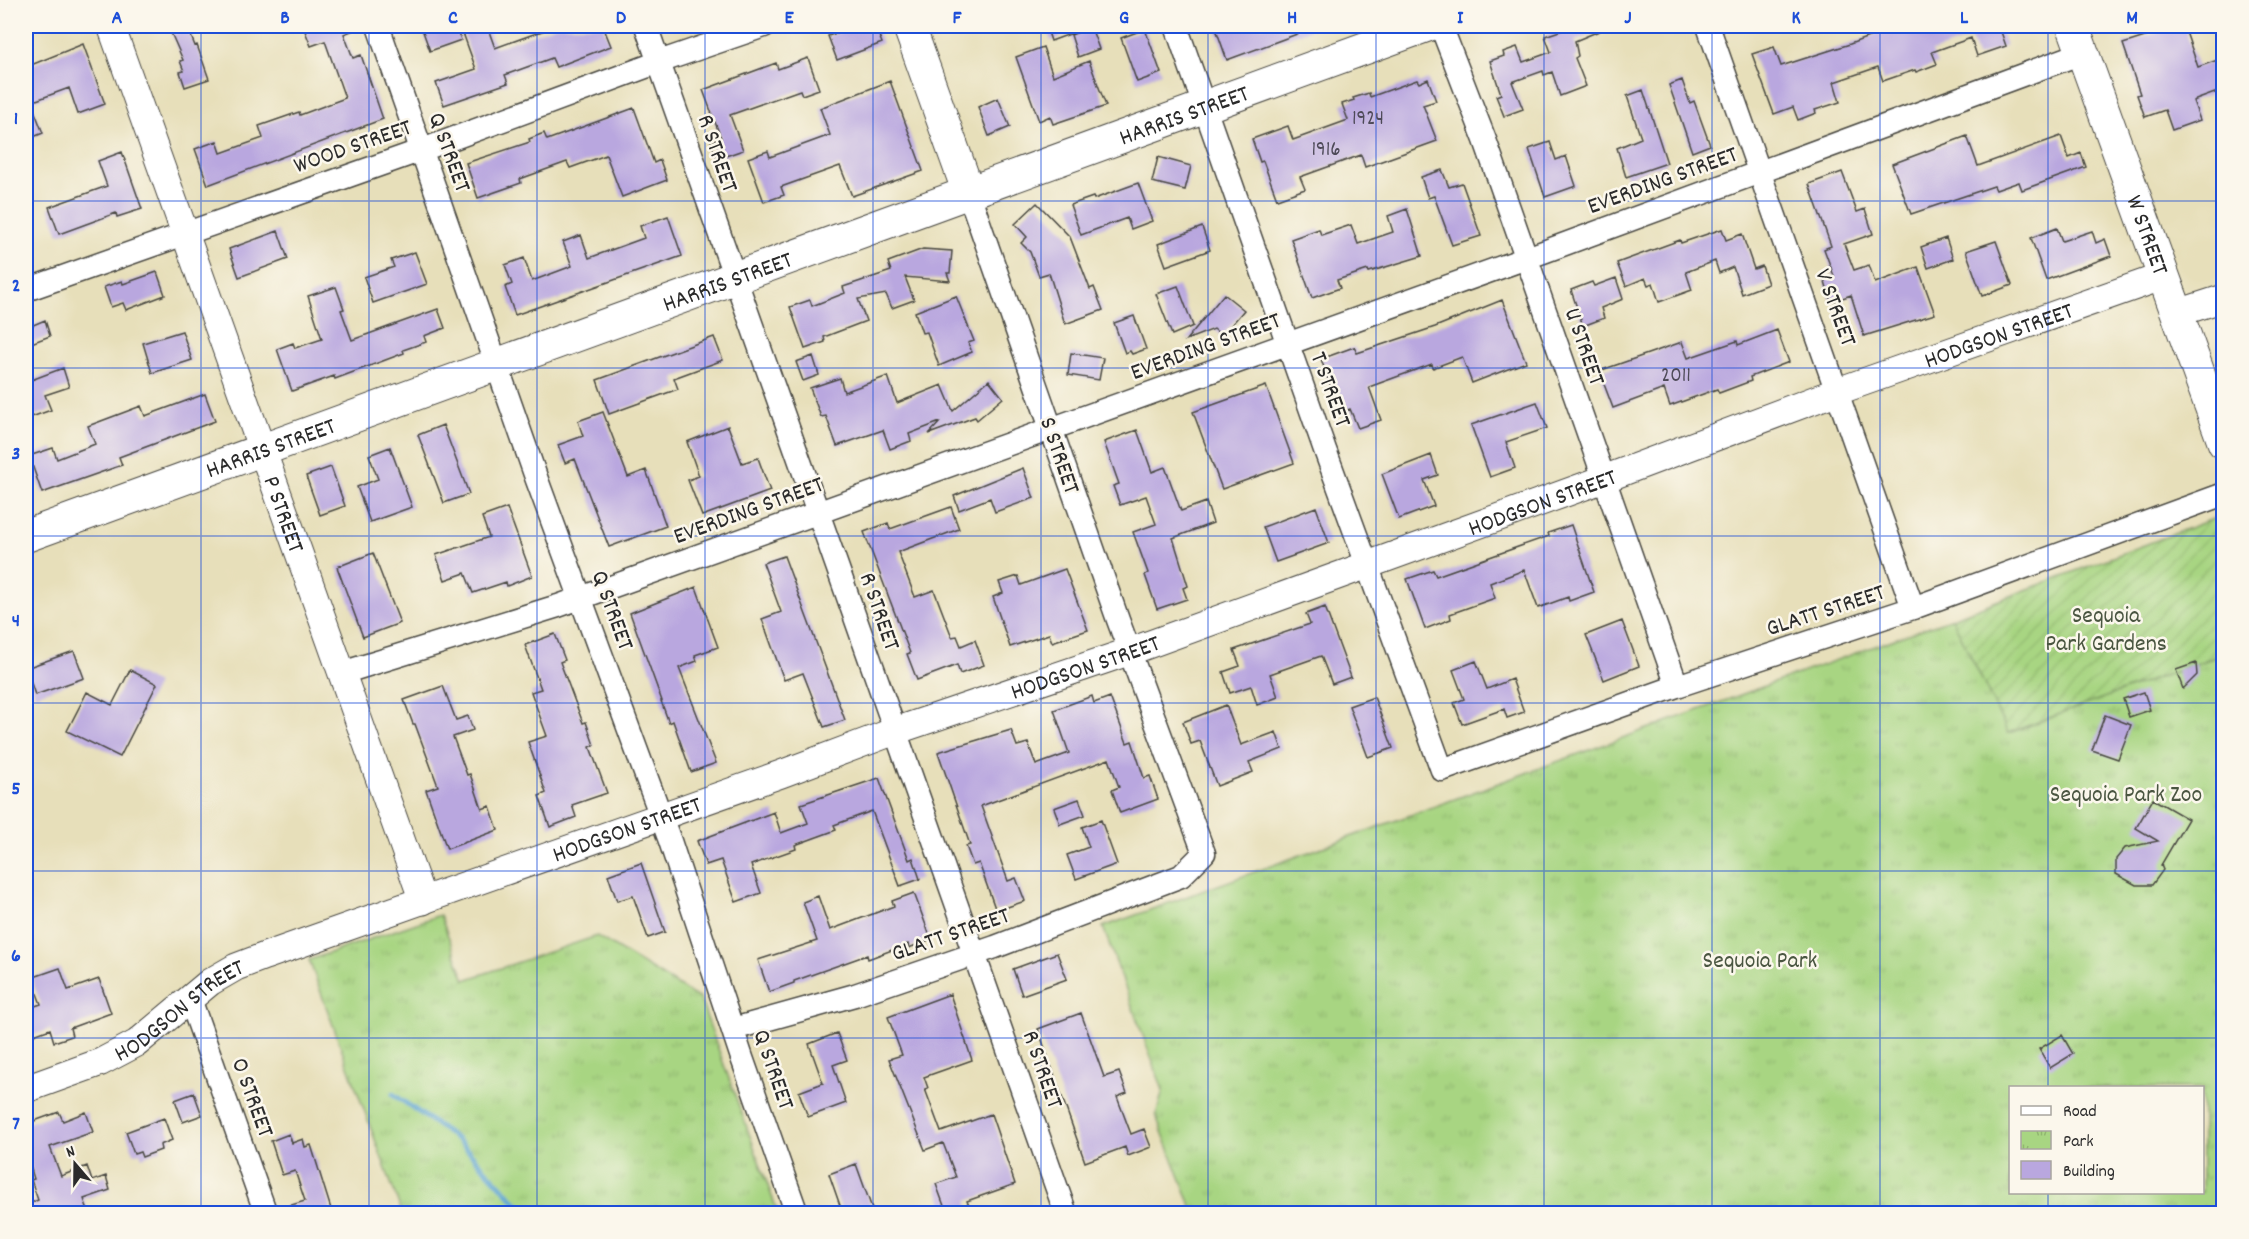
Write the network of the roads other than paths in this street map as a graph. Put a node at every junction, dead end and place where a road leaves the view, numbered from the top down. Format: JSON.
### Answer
{"nodes":[{"id":1,"x":111,"y":26,"type":"edge"},
{"id":2,"x":378,"y":26,"type":"edge"},
{"id":3,"x":646,"y":26,"type":"edge"},
{"id":4,"x":764,"y":26,"type":"edge"},
{"id":5,"x":909,"y":26,"type":"edge"},
{"id":6,"x":1176,"y":26,"type":"edge"},
{"id":7,"x":1426,"y":26,"type":"edge"},
{"id":8,"x":1442,"y":26,"type":"edge"},
{"id":9,"x":1708,"y":26,"type":"edge"},
{"id":10,"x":2078,"y":39,"type":"edge"},
{"id":11,"x":659,"y":62,"type":"junction"},
{"id":12,"x":1204,"y":106,"type":"junction"},
{"id":13,"x":422,"y":150,"type":"junction"},
{"id":14,"x":1760,"y":172,"type":"junction"},
{"id":15,"x":968,"y":191,"type":"junction"},
{"id":16,"x":184,"y":233,"type":"junction"},
{"id":17,"x":1526,"y":257,"type":"junction"},
{"id":18,"x":2164,"y":276,"type":"junction"},
{"id":19,"x":734,"y":278,"type":"junction"},
{"id":20,"x":26,"y":290,"type":"edge"},
{"id":21,"x":2223,"y":298,"type":"edge"},
{"id":22,"x":2178,"y":313,"type":"junction"},
{"id":23,"x":1287,"y":344,"type":"junction"},
{"id":24,"x":496,"y":364,"type":"junction"},
{"id":25,"x":1838,"y":392,"type":"junction"},
{"id":26,"x":1053,"y":429,"type":"junction"},
{"id":27,"x":2223,"y":443,"type":"edge"},
{"id":28,"x":262,"y":450,"type":"junction"},
{"id":29,"x":1604,"y":479,"type":"junction"},
{"id":30,"x":2223,"y":494,"type":"edge"},
{"id":31,"x":819,"y":511,"type":"junction"},
{"id":32,"x":26,"y":536,"type":"edge"},
{"id":33,"x":1367,"y":564,"type":"junction"},
{"id":34,"x":582,"y":598,"type":"junction"},
{"id":35,"x":1913,"y":608,"type":"junction"},
{"id":36,"x":1131,"y":651,"type":"junction"},
{"id":37,"x":342,"y":673,"type":"junction"},
{"id":38,"x":1677,"y":686,"type":"junction"},
{"id":39,"x":895,"y":731,"type":"junction"},
{"id":40,"x":1442,"y":770,"type":"joint"},
{"id":41,"x":661,"y":817,"type":"junction"},
{"id":42,"x":1181,"y":876,"type":"joint"},
{"id":43,"x":423,"y":901,"type":"junction"},
{"id":44,"x":974,"y":953,"type":"junction"},
{"id":45,"x":190,"y":999,"type":"junction"},
{"id":46,"x":733,"y":1029,"type":"junction"},
{"id":47,"x":26,"y":1089,"type":"edge"},
{"id":48,"x":266,"y":1214,"type":"edge"},
{"id":49,"x":797,"y":1214,"type":"edge"},
{"id":50,"x":1066,"y":1214,"type":"edge"}],
"edges":[{"from":1,"to":16,"type":"street","name":"P STREET"},
{"from":2,"to":13,"type":"street","name":"Q STREET"},
{"from":3,"to":11,"type":"street","name":"R STREET"},
{"from":4,"to":11,"type":"street","name":"WOOD STREET"},
{"from":5,"to":15,"type":"main road","name":"S STREET"},
{"from":6,"to":12,"type":"street","name":"T STREET"},
{"from":7,"to":12,"type":"main road","name":"HARRIS STREET"},
{"from":8,"to":17,"type":"street","name":"U STREET"},
{"from":9,"to":14,"type":"street","name":"V STREET"},
{"from":10,"to":14,"type":"street","name":"EVERDING STREET"},
{"from":10,"to":18,"type":"main road","name":"W STREET"},
{"from":11,"to":13,"type":"street","name":"WOOD STREET"},
{"from":11,"to":19,"type":"street","name":"R STREET"},
{"from":12,"to":15,"type":"main road","name":"HARRIS STREET"},
{"from":12,"to":23,"type":"street","name":"T STREET"},
{"from":13,"to":16,"type":"street","name":"WOOD STREET"},
{"from":13,"to":24,"type":"street","name":"Q STREET"},
{"from":14,"to":17,"type":"street","name":"EVERDING STREET"},
{"from":14,"to":25,"type":"street","name":"V STREET"},
{"from":15,"to":19,"type":"main road","name":"HARRIS STREET"},
{"from":15,"to":26,"type":"street","name":"S STREET"},
{"from":16,"to":20,"type":"street","name":"WOOD STREET"},
{"from":16,"to":28,"type":"street","name":"P STREET"},
{"from":17,"to":23,"type":"street","name":"EVERDING STREET"},
{"from":17,"to":29,"type":"street","name":"U STREET"},
{"from":18,"to":22,"type":"main road","name":"W STREET"},
{"from":18,"to":25,"type":"street","name":"HODGSON STREET"},
{"from":19,"to":24,"type":"main road","name":"HARRIS STREET"},
{"from":19,"to":31,"type":"street","name":"R STREET"},
{"from":21,"to":22,"type":"street"},
{"from":22,"to":27,"type":"main road","name":"W STREET"},
{"from":23,"to":26,"type":"street","name":"EVERDING STREET"},
{"from":23,"to":33,"type":"street","name":"T STREET"},
{"from":24,"to":28,"type":"main road","name":"HARRIS STREET"},
{"from":24,"to":34,"type":"street","name":"Q STREET"},
{"from":25,"to":29,"type":"street","name":"HODGSON STREET"},
{"from":25,"to":35,"type":"street","name":"V STREET"},
{"from":26,"to":31,"type":"street","name":"EVERDING STREET"},
{"from":26,"to":36,"type":"street","name":"S STREET"},
{"from":28,"to":32,"type":"main road","name":"HARRIS STREET"},
{"from":28,"to":37,"type":"street","name":"P STREET"},
{"from":29,"to":33,"type":"street","name":"HODGSON STREET"},
{"from":29,"to":38,"type":"street","name":"U STREET"},
{"from":30,"to":35,"type":"street","name":"GLATT STREET"},
{"from":31,"to":34,"type":"street","name":"EVERDING STREET"},
{"from":31,"to":39,"type":"street","name":"R STREET"},
{"from":33,"to":36,"type":"street","name":"HODGSON STREET"},
{"from":33,"to":40,"type":"street","name":"T STREET"},
{"from":34,"to":37,"type":"street","name":"EVERDING STREET"},
{"from":34,"to":41,"type":"street","name":"Q STREET"},
{"from":35,"to":38,"type":"street","name":"GLATT STREET"},
{"from":36,"to":39,"type":"street","name":"HODGSON STREET"},
{"from":36,"to":42,"type":"street","name":"S STREET"},
{"from":37,"to":43,"type":"street","name":"P STREET"},
{"from":38,"to":40,"type":"street","name":"GLATT STREET"},
{"from":39,"to":41,"type":"street","name":"HODGSON STREET"},
{"from":39,"to":44,"type":"street","name":"R STREET"},
{"from":41,"to":43,"type":"street","name":"HODGSON STREET"},
{"from":41,"to":46,"type":"street","name":"Q STREET"},
{"from":42,"to":44,"type":"street","name":"GLATT STREET"},
{"from":43,"to":45,"type":"street","name":"HODGSON STREET"},
{"from":44,"to":46,"type":"street","name":"GLATT STREET"},
{"from":44,"to":50,"type":"street","name":"R STREET"},
{"from":45,"to":47,"type":"street","name":"HODGSON STREET"},
{"from":45,"to":48,"type":"street","name":"O STREET"},
{"from":46,"to":49,"type":"street","name":"Q STREET"}]}
